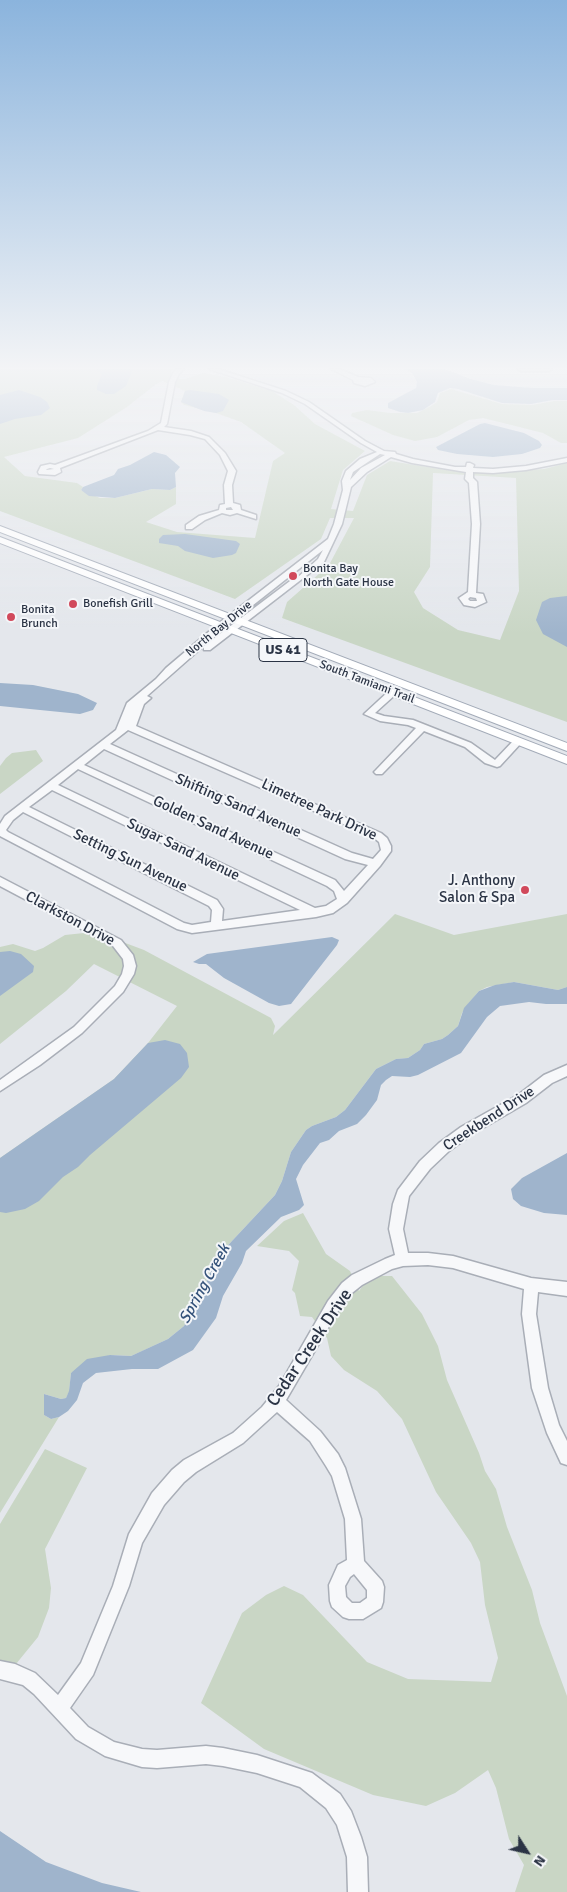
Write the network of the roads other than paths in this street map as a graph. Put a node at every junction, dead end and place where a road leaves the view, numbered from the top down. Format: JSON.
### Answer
{"nodes":[{"id":1,"x":81,"y":457,"type":"edge"},
{"id":2,"x":225,"y":457,"type":"edge"},
{"id":3,"x":381,"y":457,"type":"edge"},
{"id":4,"x":408,"y":457,"type":"edge"},
{"id":5,"x":548,"y":457,"type":"edge"},
{"id":6,"x":567,"y":460,"type":"edge"},
{"id":7,"x":56,"y":467,"type":"dead end"},
{"id":8,"x":470,"y":467,"type":"junction"},
{"id":9,"x":479,"y":468,"type":"junction"},
{"id":10,"x":473,"y":482,"type":"junction"},
{"id":11,"x":228,"y":505,"type":"junction"},
{"id":12,"x":222,"y":511,"type":"junction"},
{"id":13,"x":237,"y":511,"type":"junction"},
{"id":14,"x":253,"y":517,"type":"dead end"},
{"id":15,"x":189,"y":527,"type":"dead end"},
{"id":16,"x":0,"y":529,"type":"edge"},
{"id":17,"x":0,"y":534,"type":"edge"},
{"id":18,"x":0,"y":540,"type":"edge"},
{"id":19,"x":331,"y":540,"type":"junction"},
{"id":20,"x":47,"y":547,"type":"junction"},
{"id":21,"x":472,"y":594,"type":"dead end"},
{"id":22,"x":231,"y":618,"type":"junction"},
{"id":23,"x":243,"y":622,"type":"junction"},
{"id":24,"x":226,"y":628,"type":"junction"},
{"id":25,"x":393,"y":692,"type":"junction"},
{"id":26,"x":126,"y":728,"type":"junction"},
{"id":27,"x":421,"y":728,"type":"junction"},
{"id":28,"x":518,"y":741,"type":"junction"},
{"id":29,"x":102,"y":744,"type":"junction"},
{"id":30,"x":567,"y":747,"type":"edge"},
{"id":31,"x":567,"y":760,"type":"edge"},
{"id":32,"x":76,"y":765,"type":"junction"},
{"id":33,"x":379,"y":772,"type":"dead end"},
{"id":34,"x":50,"y":785,"type":"junction"},
{"id":35,"x":22,"y":808,"type":"junction"},
{"id":36,"x":376,"y":863,"type":"junction"},
{"id":37,"x":1,"y":882,"type":"edge"},
{"id":38,"x":343,"y":900,"type":"junction"},
{"id":39,"x":316,"y":913,"type":"junction"},
{"id":40,"x":216,"y":926,"type":"junction"},
{"id":41,"x":567,"y":1070,"type":"edge"},
{"id":42,"x":0,"y":1086,"type":"edge"},
{"id":43,"x":403,"y":1260,"type":"junction"},
{"id":44,"x":532,"y":1285,"type":"junction"},
{"id":45,"x":567,"y":1289,"type":"edge"},
{"id":46,"x":276,"y":1402,"type":"junction"},
{"id":47,"x":567,"y":1457,"type":"edge"},
{"id":48,"x":356,"y":1564,"type":"dead end"},
{"id":49,"x":0,"y":1670,"type":"edge"},
{"id":50,"x":58,"y":1709,"type":"junction"},
{"id":51,"x":358,"y":1892,"type":"edge"}],
"edges":[{"from":1,"to":7,"type":"street"},
{"from":2,"to":11,"type":"street"},
{"from":3,"to":19,"type":"street","name":"North Bay Drive"},
{"from":4,"to":8,"type":"street"},
{"from":5,"to":9,"type":"street"},
{"from":6,"to":9,"type":"street"},
{"from":8,"to":9,"type":"street"},
{"from":8,"to":10,"type":"street"},
{"from":9,"to":10,"type":"street"},
{"from":10,"to":21,"type":"street"},
{"from":11,"to":12,"type":"street"},
{"from":11,"to":13,"type":"street"},
{"from":12,"to":13,"type":"street"},
{"from":12,"to":15,"type":"street"},
{"from":13,"to":14,"type":"street"},
{"from":16,"to":20,"type":"main road","name":"South Tamiami Trail","number":"US 41"},
{"from":17,"to":20,"type":"main road"},
{"from":18,"to":24,"type":"main road","name":"South Tamiami Trail","number":"US 41"},
{"from":19,"to":22,"type":"street","name":"North Bay Drive"},
{"from":19,"to":23,"type":"street","name":"North Bay Drive"},
{"from":20,"to":22,"type":"main road","name":"South Tamiami Trail","number":"US 41"},
{"from":22,"to":23,"type":"main road","name":"South Tamiami Trail","number":"US 41"},
{"from":22,"to":24,"type":"street","name":"North Bay Drive"},
{"from":23,"to":24,"type":"street","name":"North Bay Drive"},
{"from":23,"to":30,"type":"main road","name":"South Tamiami Trail","number":"US 41"},
{"from":24,"to":25,"type":"main road","name":"South Tamiami Trail","number":"US 41"},
{"from":24,"to":26,"type":"street","name":"North Bay Drive"},
{"from":25,"to":27,"type":"street"},
{"from":25,"to":28,"type":"main road","name":"South Tamiami Trail","number":"US 41"},
{"from":26,"to":29,"type":"street","name":"Limetree Park Drive"},
{"from":26,"to":36,"type":"street","name":"Limetree Park Drive"},
{"from":27,"to":28,"type":"street"},
{"from":27,"to":33,"type":"street"},
{"from":28,"to":31,"type":"main road","name":"South Tamiami Trail","number":"US 41"},
{"from":29,"to":32,"type":"street","name":"Limetree Park Drive"},
{"from":29,"to":36,"type":"street","name":"Shifting Sand Avenue"},
{"from":32,"to":34,"type":"street","name":"Limetree Park Drive"},
{"from":32,"to":38,"type":"street","name":"Golden Sand Avenue"},
{"from":34,"to":35,"type":"street","name":"Limetree Park Drive"},
{"from":34,"to":39,"type":"street","name":"Sugar Sand Avenue"},
{"from":35,"to":40,"type":"street","name":"Setting Sun Avenue"},
{"from":35,"to":40,"type":"street","name":"Limetree Park Drive"},
{"from":36,"to":38,"type":"street","name":"Limetree Park Drive"},
{"from":37,"to":42,"type":"street","name":"Clarkston Drive"},
{"from":38,"to":39,"type":"street","name":"Limetree Park Drive"},
{"from":39,"to":40,"type":"street","name":"Limetree Park Drive"},
{"from":41,"to":43,"type":"street","name":"Creekbend Drive"},
{"from":43,"to":44,"type":"street","name":"Cedar Creek Drive"},
{"from":43,"to":46,"type":"street","name":"Cedar Creek Drive"},
{"from":44,"to":45,"type":"street","name":"Cedar Creek Drive"},
{"from":44,"to":47,"type":"street"},
{"from":46,"to":48,"type":"street"},
{"from":46,"to":50,"type":"street","name":"Cedar Creek Drive"},
{"from":49,"to":50,"type":"street"},
{"from":50,"to":51,"type":"street"}]}
